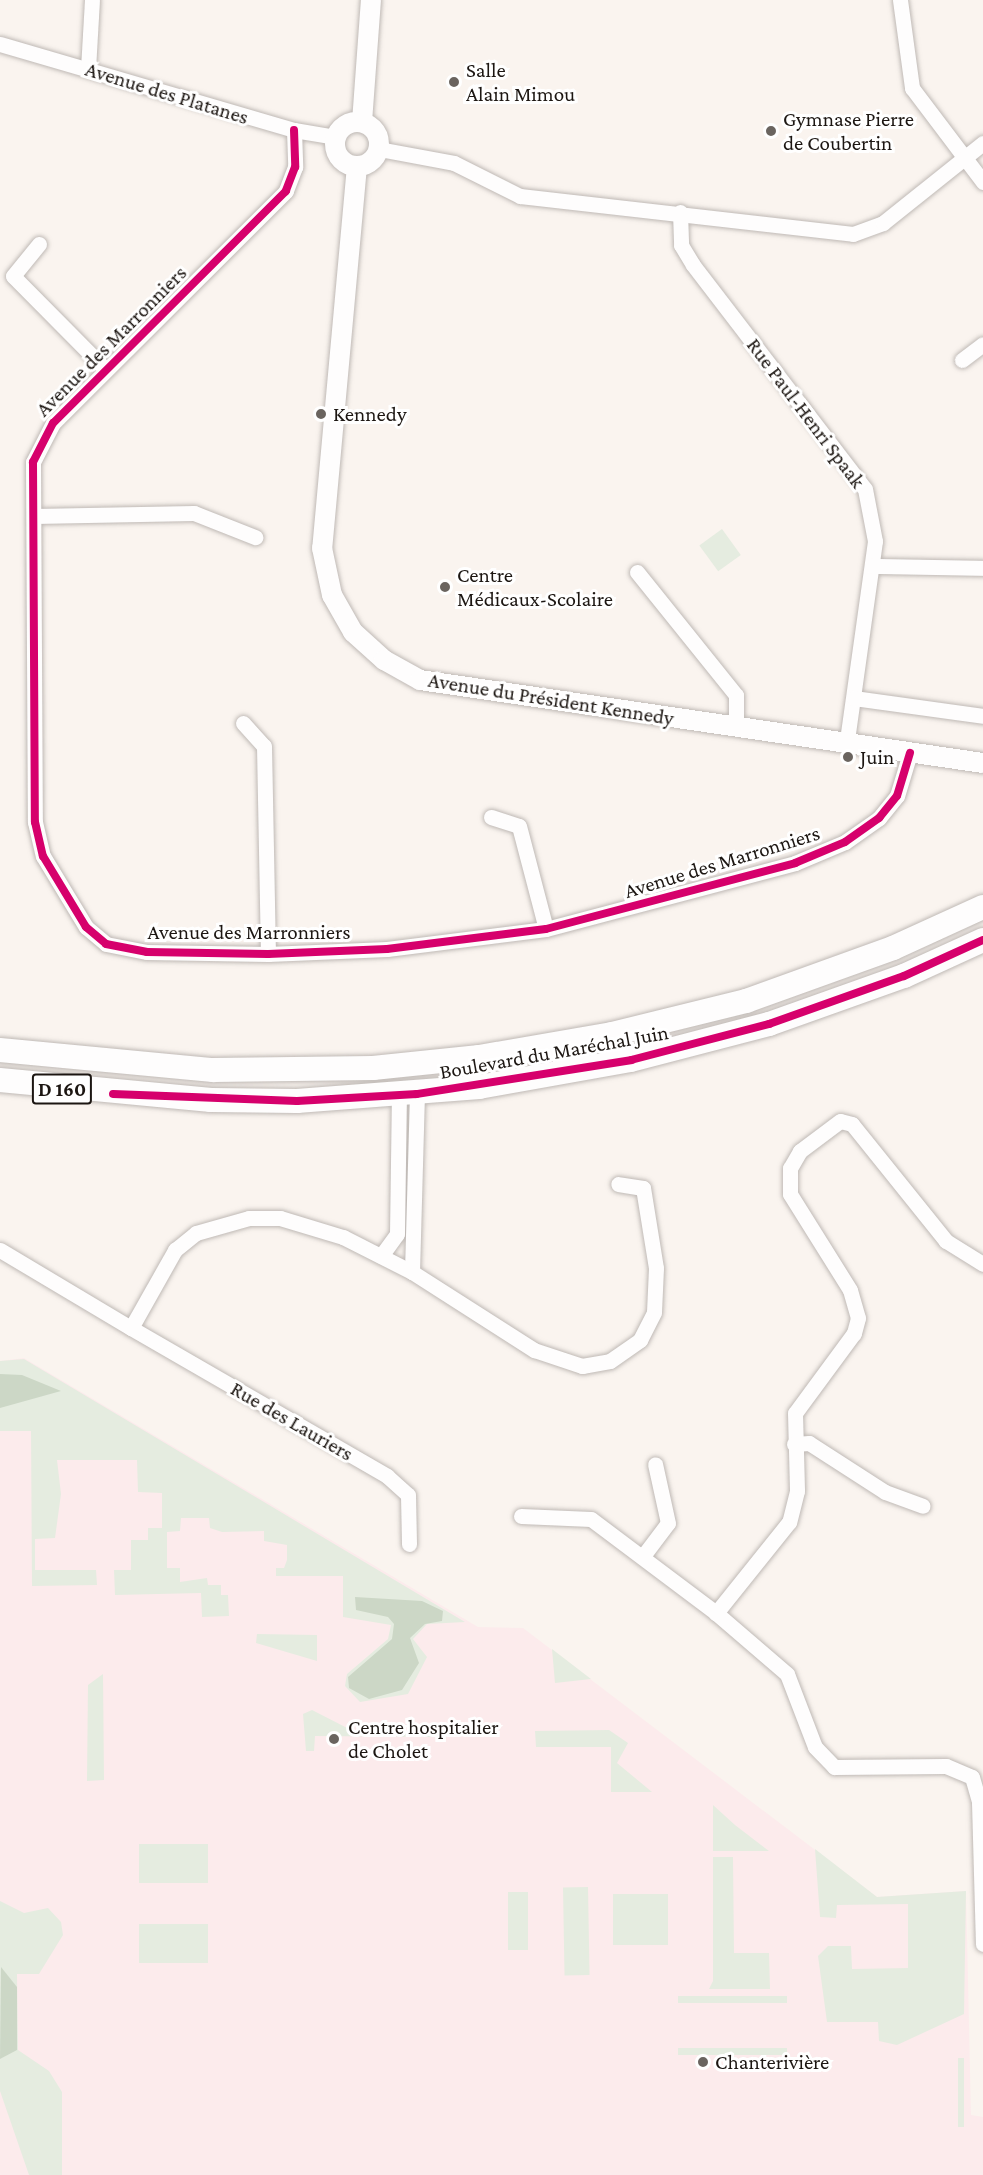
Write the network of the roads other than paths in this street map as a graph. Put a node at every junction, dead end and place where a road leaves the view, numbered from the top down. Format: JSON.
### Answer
{"nodes":[{"id":1,"x":92,"y":0,"type":"edge"},
{"id":2,"x":371,"y":0,"type":"edge"},
{"id":3,"x":900,"y":0,"type":"edge"},
{"id":4,"x":0,"y":44,"type":"edge"},
{"id":5,"x":88,"y":69,"type":"junction"},
{"id":6,"x":362,"y":122,"type":"junction"},
{"id":7,"x":294,"y":130,"type":"junction"},
{"id":8,"x":336,"y":137,"type":"junction"},
{"id":9,"x":983,"y":143,"type":"edge"},
{"id":10,"x":379,"y":149,"type":"junction"},
{"id":11,"x":964,"y":158,"type":"junction"},
{"id":12,"x":357,"y":166,"type":"junction"},
{"id":13,"x":983,"y":182,"type":"edge"},
{"id":14,"x":680,"y":212,"type":"junction"},
{"id":15,"x":39,"y":244,"type":"dead end"},
{"id":16,"x":983,"y":344,"type":"edge"},
{"id":17,"x":962,"y":360,"type":"dead end"},
{"id":18,"x":106,"y":370,"type":"junction"},
{"id":19,"x":34,"y":516,"type":"junction"},
{"id":20,"x":255,"y":537,"type":"dead end"},
{"id":21,"x":872,"y":566,"type":"junction"},
{"id":22,"x":983,"y":568,"type":"edge"},
{"id":23,"x":637,"y":572,"type":"dead end"},
{"id":24,"x":854,"y":698,"type":"junction"},
{"id":25,"x":983,"y":716,"type":"edge"},
{"id":26,"x":243,"y":723,"type":"dead end"},
{"id":27,"x":736,"y":726,"type":"junction"},
{"id":28,"x":847,"y":741,"type":"junction"},
{"id":29,"x":910,"y":753,"type":"junction"},
{"id":30,"x":983,"y":764,"type":"edge"},
{"id":31,"x":491,"y":817,"type":"dead end"},
{"id":32,"x":983,"y":908,"type":"edge"},
{"id":33,"x":546,"y":929,"type":"junction"},
{"id":34,"x":983,"y":940,"type":"edge"},
{"id":35,"x":267,"y":954,"type":"junction"},
{"id":36,"x":0,"y":1050,"type":"edge"},
{"id":37,"x":4,"y":1082,"type":"edge"},
{"id":38,"x":408,"y":1095,"type":"junction"},
{"id":39,"x":618,"y":1184,"type":"dead end"},
{"id":40,"x":0,"y":1250,"type":"edge"},
{"id":41,"x":381,"y":1256,"type":"junction"},
{"id":42,"x":983,"y":1264,"type":"edge"},
{"id":43,"x":412,"y":1272,"type":"junction"},
{"id":44,"x":131,"y":1328,"type":"junction"},
{"id":45,"x":794,"y":1444,"type":"junction"},
{"id":46,"x":655,"y":1464,"type":"dead end"},
{"id":47,"x":923,"y":1506,"type":"dead end"},
{"id":48,"x":521,"y":1516,"type":"dead end"},
{"id":49,"x":410,"y":1544,"type":"dead end"},
{"id":50,"x":643,"y":1556,"type":"junction"},
{"id":51,"x":716,"y":1613,"type":"junction"},
{"id":52,"x":983,"y":1944,"type":"edge"}],
"edges":[{"from":1,"to":5,"type":"street"},
{"from":2,"to":6,"type":"street"},
{"from":3,"to":11,"type":"street"},
{"from":4,"to":5,"type":"street","name":"Avenue des Platanes"},
{"from":5,"to":7,"type":"street","name":"Avenue des Platanes"},
{"from":6,"to":8,"type":"street"},
{"from":6,"to":10,"type":"street"},
{"from":7,"to":8,"type":"street","name":"Avenue des Platanes"},
{"from":7,"to":18,"type":"street","name":"Avenue des Marronniers"},
{"from":8,"to":12,"type":"street"},
{"from":9,"to":11,"type":"street"},
{"from":10,"to":12,"type":"street"},
{"from":10,"to":14,"type":"street"},
{"from":11,"to":13,"type":"street"},
{"from":11,"to":14,"type":"street"},
{"from":12,"to":27,"type":"street","name":"Avenue du Président Kennedy"},
{"from":14,"to":21,"type":"street","name":"Rue Paul-Henri Spaak"},
{"from":15,"to":18,"type":"street"},
{"from":16,"to":17,"type":"street"},
{"from":18,"to":19,"type":"street","name":"Avenue des Marronniers"},
{"from":19,"to":20,"type":"street"},
{"from":19,"to":35,"type":"street","name":"Avenue des Marronniers"},
{"from":21,"to":22,"type":"street"},
{"from":21,"to":24,"type":"street","name":"Rue Paul-Henri Spaak"},
{"from":23,"to":27,"type":"street"},
{"from":24,"to":25,"type":"street"},
{"from":24,"to":28,"type":"street","name":"Rue Paul-Henri Spaak"},
{"from":26,"to":35,"type":"street"},
{"from":27,"to":28,"type":"street","name":"Avenue du Président Kennedy"},
{"from":28,"to":29,"type":"street","name":"Avenue du Président Kennedy"},
{"from":29,"to":30,"type":"street","name":"Avenue du Président Kennedy"},
{"from":29,"to":33,"type":"street","name":"Avenue des Marronniers"},
{"from":31,"to":33,"type":"street"},
{"from":32,"to":36,"type":"main road","name":"Boulevard du Maréchal Juin","number":"D 160"},
{"from":33,"to":35,"type":"street","name":"Avenue des Marronniers"},
{"from":34,"to":38,"type":"main road","name":"Boulevard du Maréchal Juin","number":"D 160"},
{"from":37,"to":38,"type":"main road","name":"Boulevard du Maréchal Juin","number":"D 160"},
{"from":38,"to":41,"type":"street"},
{"from":38,"to":43,"type":"street"},
{"from":39,"to":43,"type":"street"},
{"from":40,"to":44,"type":"street","name":"Rue des Lauriers"},
{"from":41,"to":43,"type":"street"},
{"from":41,"to":44,"type":"street"},
{"from":42,"to":45,"type":"street"},
{"from":44,"to":49,"type":"street","name":"Rue des Lauriers"},
{"from":45,"to":47,"type":"street"},
{"from":45,"to":51,"type":"street"},
{"from":46,"to":50,"type":"street"},
{"from":48,"to":50,"type":"street"},
{"from":50,"to":51,"type":"street"},
{"from":51,"to":52,"type":"street"}]}
